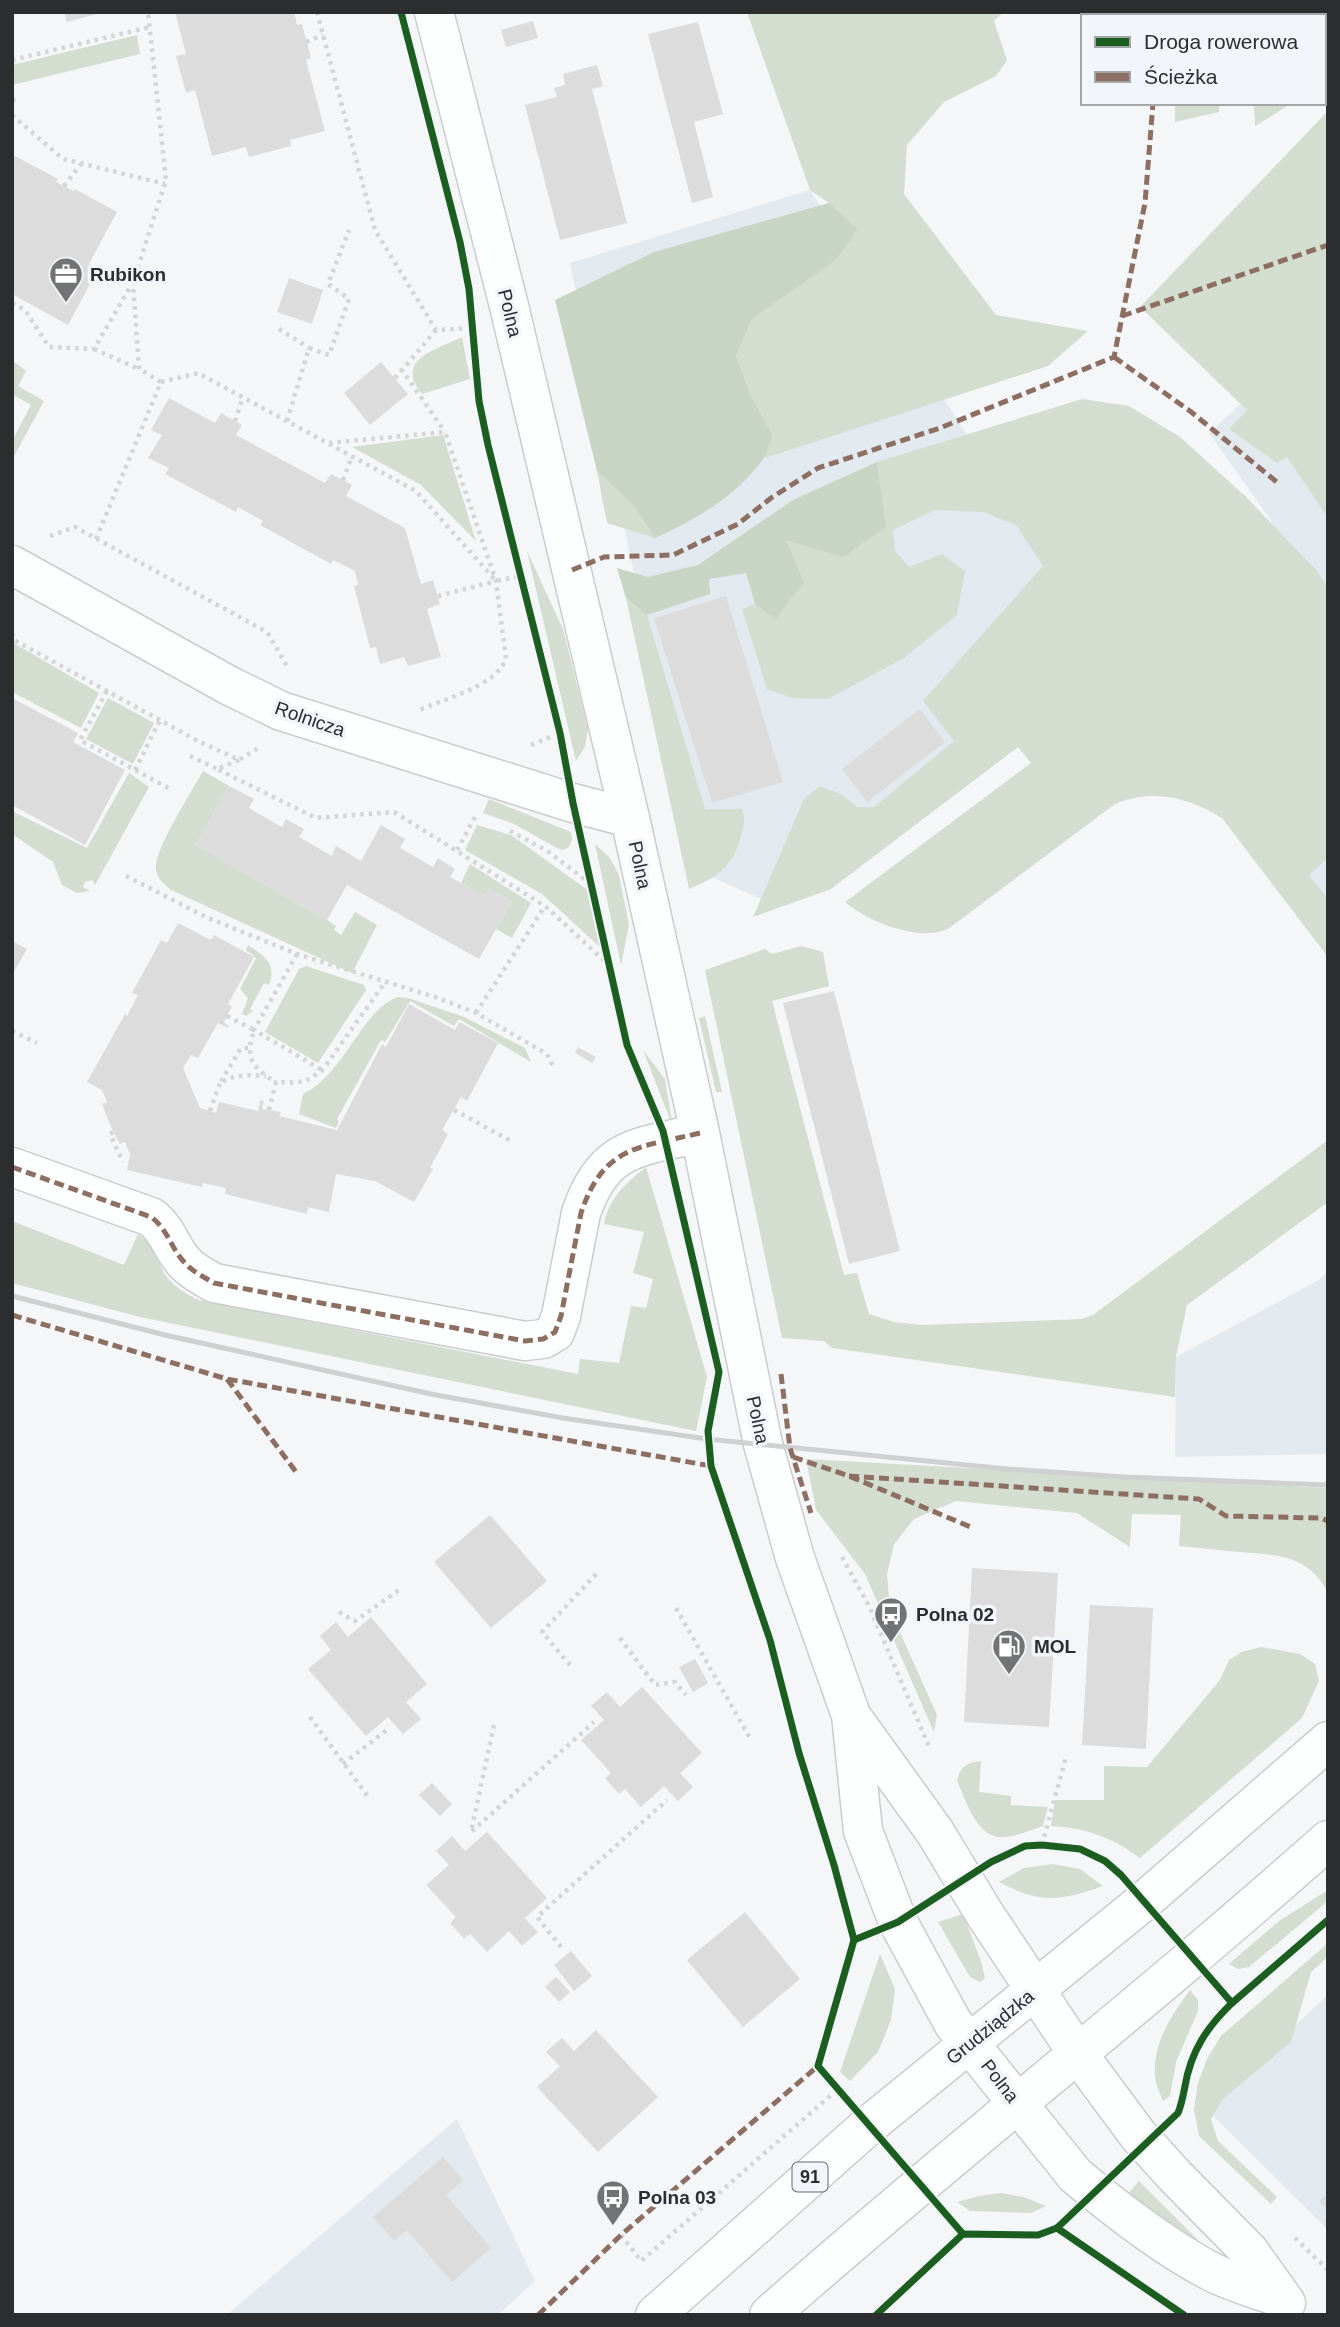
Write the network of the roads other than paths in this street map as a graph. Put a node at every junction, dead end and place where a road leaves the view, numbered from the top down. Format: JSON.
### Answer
{"nodes":[{"id":1,"x":434,"y":12,"type":"edge"},
{"id":2,"x":12,"y":565,"type":"edge"},
{"id":3,"x":630,"y":818,"type":"junction"},
{"id":4,"x":699,"y":1133,"type":"junction"},
{"id":5,"x":12,"y":1167,"type":"edge"},
{"id":6,"x":851,"y":1716,"type":"junction"},
{"id":7,"x":1328,"y":1741,"type":"edge"},
{"id":8,"x":1328,"y":1840,"type":"edge"},
{"id":9,"x":1035,"y":1991,"type":"junction"},
{"id":10,"x":970,"y":2043,"type":"junction"},
{"id":11,"x":1078,"y":2054,"type":"junction"},
{"id":12,"x":1018,"y":2103,"type":"junction"},
{"id":13,"x":1290,"y":2306,"type":"edge"},
{"id":14,"x":655,"y":2315,"type":"edge"},
{"id":15,"x":769,"y":2315,"type":"edge"}],
"edges":[{"from":1,"to":3,"type":"street","name":"Polna"},
{"from":2,"to":3,"type":"street","name":"Rolnicza"},
{"from":3,"to":4,"type":"street","name":"Polna"},
{"from":4,"to":5,"type":"street"},
{"from":4,"to":6,"type":"street","name":"Polna"},
{"from":6,"to":9,"type":"street","name":"Polna"},
{"from":6,"to":10,"type":"street","name":"Polna"},
{"from":7,"to":9,"type":"street","name":"Grudziądzka","number":"91"},
{"from":8,"to":11,"type":"street"},
{"from":9,"to":10,"type":"street","name":"Grudziądzka","number":"91"},
{"from":9,"to":11,"type":"street","name":"Polna"},
{"from":10,"to":12,"type":"street","name":"Polna"},
{"from":10,"to":14,"type":"street","name":"Grudziądzka","number":"91"},
{"from":11,"to":12,"type":"street"},
{"from":11,"to":13,"type":"street","name":"Polna"},
{"from":12,"to":13,"type":"street","name":"Polna"},
{"from":12,"to":15,"type":"street"}]}
